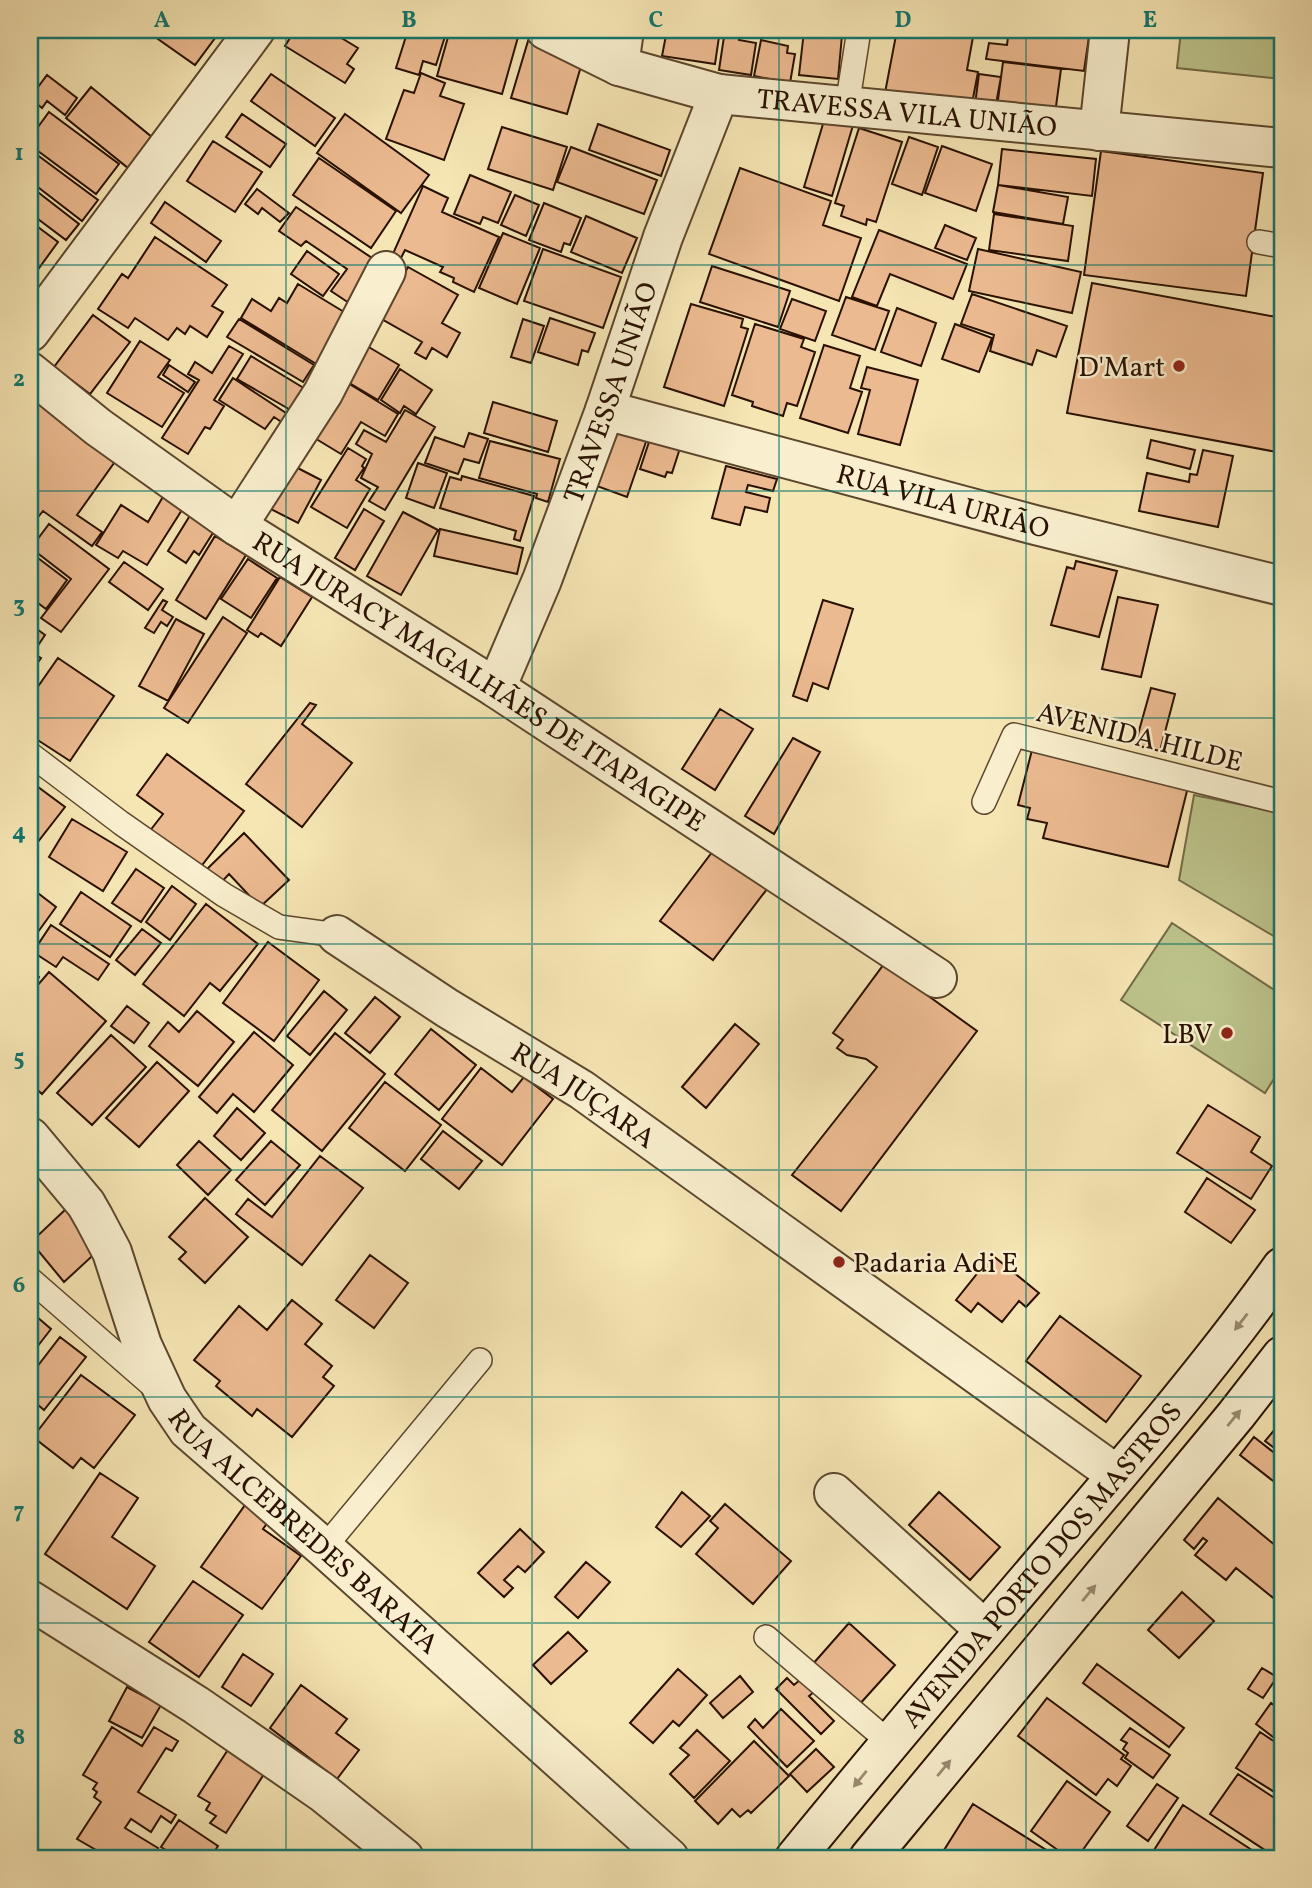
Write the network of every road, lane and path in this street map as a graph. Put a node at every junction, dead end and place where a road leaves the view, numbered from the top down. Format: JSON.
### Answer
{"nodes":[{"id":1,"x":255,"y":30,"type":"edge"},
{"id":2,"x":546,"y":30,"type":"edge"},
{"id":3,"x":859,"y":30,"type":"edge"},
{"id":4,"x":1111,"y":30,"type":"edge"},
{"id":5,"x":622,"y":48,"type":"edge"},
{"id":6,"x":719,"y":94,"type":"junction"},
{"id":7,"x":847,"y":106,"type":"junction"},
{"id":8,"x":1099,"y":131,"type":"junction"},
{"id":9,"x":1282,"y":148,"type":"edge"},
{"id":10,"x":1259,"y":242,"type":"dead end"},
{"id":11,"x":1282,"y":246,"type":"edge"},
{"id":12,"x":386,"y":271,"type":"dead end"},
{"id":13,"x":30,"y":331,"type":"edge"},
{"id":14,"x":30,"y":372,"type":"edge"},
{"id":15,"x":605,"y":410,"type":"junction"},
{"id":16,"x":237,"y":526,"type":"junction"},
{"id":17,"x":1282,"y":586,"type":"edge"},
{"id":18,"x":496,"y":688,"type":"junction"},
{"id":19,"x":30,"y":754,"type":"edge"},
{"id":20,"x":984,"y":802,"type":"dead end"},
{"id":21,"x":1282,"y":802,"type":"edge"},
{"id":22,"x":337,"y":934,"type":"joint"},
{"id":23,"x":937,"y":978,"type":"dead end"},
{"id":24,"x":30,"y":1137,"type":"edge"},
{"id":25,"x":1282,"y":1267,"type":"edge"},
{"id":26,"x":30,"y":1279,"type":"edge"},
{"id":27,"x":1282,"y":1356,"type":"edge"},
{"id":28,"x":480,"y":1360,"type":"dead end"},
{"id":29,"x":167,"y":1399,"type":"junction"},
{"id":30,"x":1117,"y":1475,"type":"junction"},
{"id":31,"x":834,"y":1493,"type":"dead end"},
{"id":32,"x":324,"y":1548,"type":"junction"},
{"id":33,"x":30,"y":1600,"type":"edge"},
{"id":34,"x":985,"y":1630,"type":"junction"},
{"id":35,"x":766,"y":1637,"type":"dead end"},
{"id":36,"x":890,"y":1742,"type":"junction"},
{"id":37,"x":404,"y":1858,"type":"edge"},
{"id":38,"x":669,"y":1858,"type":"edge"},
{"id":39,"x":795,"y":1858,"type":"edge"},
{"id":40,"x":869,"y":1858,"type":"edge"}],
"edges":[{"from":1,"to":13,"type":"street"},
{"from":2,"to":5,"type":"street","name":"TRAVESSA VILA UNIÃO"},
{"from":3,"to":7,"type":"lane"},
{"from":4,"to":8,"type":"street"},
{"from":5,"to":6,"type":"street","name":"TRAVESSA VILA UNIÃO"},
{"from":6,"to":7,"type":"street","name":"TRAVESSA VILA UNIÃO"},
{"from":6,"to":15,"type":"street","name":"TRAVESSA UNIÃO"},
{"from":7,"to":8,"type":"street","name":"TRAVESSA VILA UNIÃO"},
{"from":8,"to":9,"type":"street","name":"TRAVESSA VILA UNIÃO"},
{"from":10,"to":11,"type":"lane"},
{"from":12,"to":16,"type":"street"},
{"from":14,"to":16,"type":"street","name":"RUA JURACY MAGALHÃES DE ITAPAGIPE"},
{"from":15,"to":17,"type":"street","name":"RUA VILA URIÃO"},
{"from":15,"to":18,"type":"street","name":"TRAVESSA UNIÃO"},
{"from":16,"to":18,"type":"street","name":"RUA JURACY MAGALHÃES DE ITAPAGIPE"},
{"from":18,"to":23,"type":"street","name":"RUA JURACY MAGALHÃES DE ITAPAGIPE"},
{"from":19,"to":22,"type":"lane","name":"RUA JUÇARA"},
{"from":20,"to":21,"type":"lane","name":"AVENIDA HILDE"},
{"from":22,"to":30,"type":"street","name":"RUA JUÇARA"},
{"from":24,"to":29,"type":"street","name":"RUA ALCEBREDES BARATA"},
{"from":25,"to":30,"type":"street","name":"AVENIDA PORTO DOS MASTROS","one_way":true},
{"from":26,"to":29,"type":"lane"},
{"from":40,"to":27,"type":"street","name":"AVENIDA PORTO DOS MASTROS","one_way":true},
{"from":28,"to":32,"type":"lane"},
{"from":29,"to":32,"type":"street","name":"RUA ALCEBREDES BARATA"},
{"from":30,"to":34,"type":"street","name":"AVENIDA PORTO DOS MASTROS"},
{"from":31,"to":34,"type":"street"},
{"from":32,"to":38,"type":"street","name":"RUA ALCEBREDES BARATA"},
{"from":33,"to":37,"type":"street"},
{"from":34,"to":36,"type":"street","name":"AVENIDA PORTO DOS MASTROS"},
{"from":35,"to":36,"type":"lane"},
{"from":36,"to":39,"type":"street","name":"AVENIDA PORTO DOS MASTROS","one_way":true}]}
